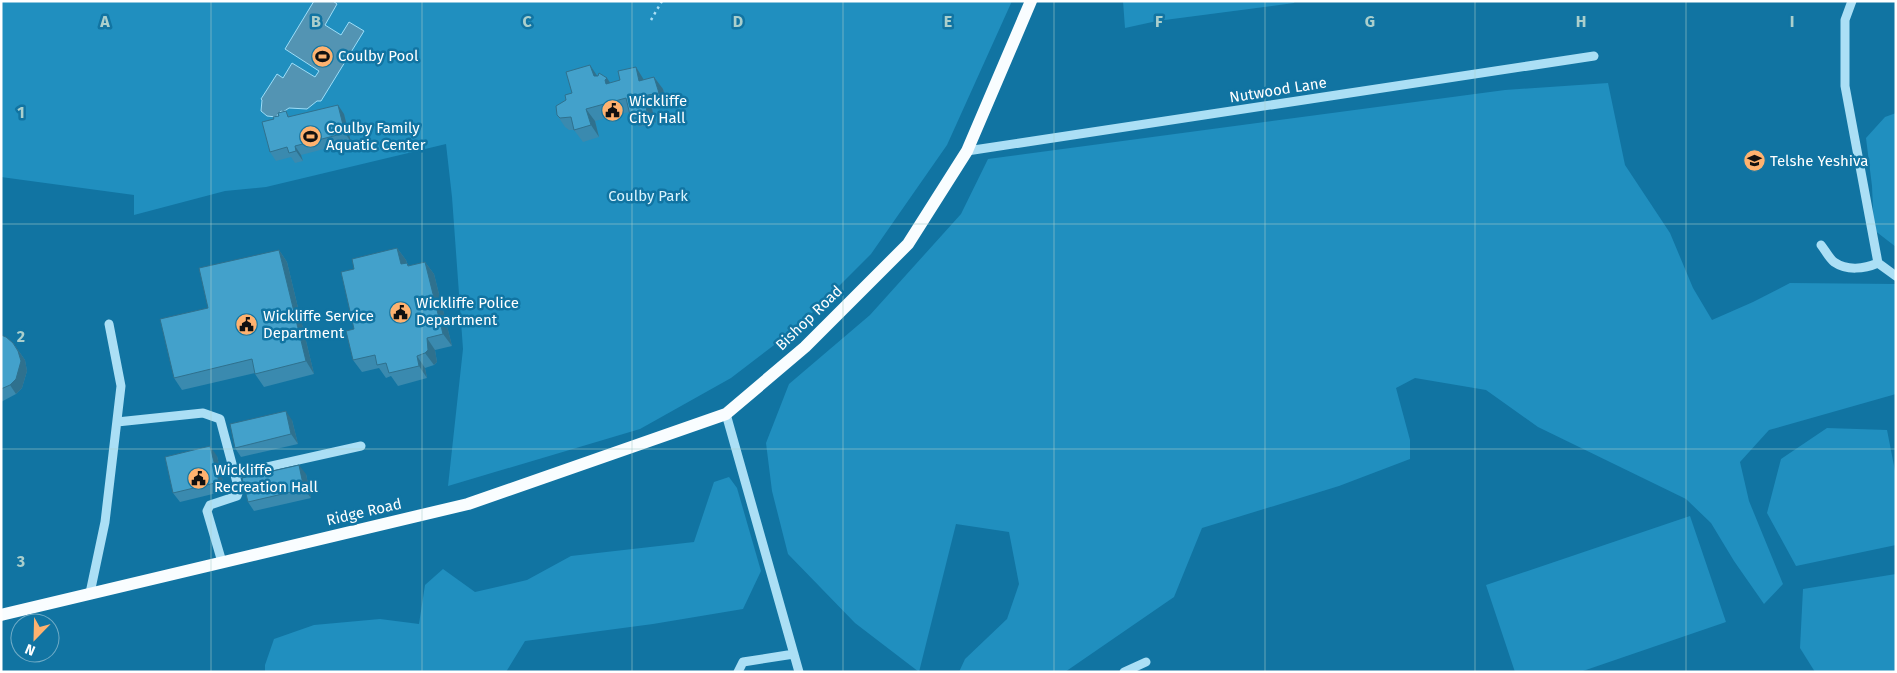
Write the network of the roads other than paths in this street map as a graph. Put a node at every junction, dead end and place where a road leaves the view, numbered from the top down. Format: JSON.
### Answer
{"nodes":[{"id":1,"x":1031,"y":1,"type":"edge"},
{"id":2,"x":1852,"y":1,"type":"edge"},
{"id":3,"x":1594,"y":56,"type":"dead end"},
{"id":4,"x":967,"y":151,"type":"junction"},
{"id":5,"x":1821,"y":245,"type":"dead end"},
{"id":6,"x":1878,"y":263,"type":"junction"},
{"id":7,"x":1896,"y":276,"type":"edge"},
{"id":8,"x":109,"y":324,"type":"dead end"},
{"id":9,"x":726,"y":414,"type":"junction"},
{"id":10,"x":117,"y":422,"type":"junction"},
{"id":11,"x":361,"y":446,"type":"dead end"},
{"id":12,"x":235,"y":474,"type":"junction"},
{"id":13,"x":222,"y":562,"type":"junction"},
{"id":14,"x":90,"y":593,"type":"junction"},
{"id":15,"x":1,"y":614,"type":"edge"},
{"id":16,"x":794,"y":654,"type":"junction"},
{"id":17,"x":1146,"y":662,"type":"dead end"},
{"id":18,"x":738,"y":672,"type":"edge"},
{"id":19,"x":798,"y":672,"type":"edge"},
{"id":20,"x":1124,"y":672,"type":"edge"}],
"edges":[{"from":1,"to":4,"type":"main road","name":"Bishop Road"},
{"from":2,"to":6,"type":"street"},
{"from":3,"to":4,"type":"street","name":"Nutwood Lane"},
{"from":4,"to":9,"type":"main road","name":"Bishop Road"},
{"from":5,"to":6,"type":"street"},
{"from":6,"to":7,"type":"street"},
{"from":8,"to":10,"type":"street"},
{"from":9,"to":13,"type":"main road","name":"Ridge Road"},
{"from":9,"to":16,"type":"street"},
{"from":10,"to":12,"type":"street"},
{"from":10,"to":14,"type":"street"},
{"from":11,"to":12,"type":"street"},
{"from":12,"to":13,"type":"street"},
{"from":13,"to":14,"type":"main road","name":"Ridge Road"},
{"from":14,"to":15,"type":"main road","name":"Ridge Road"},
{"from":16,"to":18,"type":"street"},
{"from":16,"to":19,"type":"street"},
{"from":17,"to":20,"type":"street"}]}
